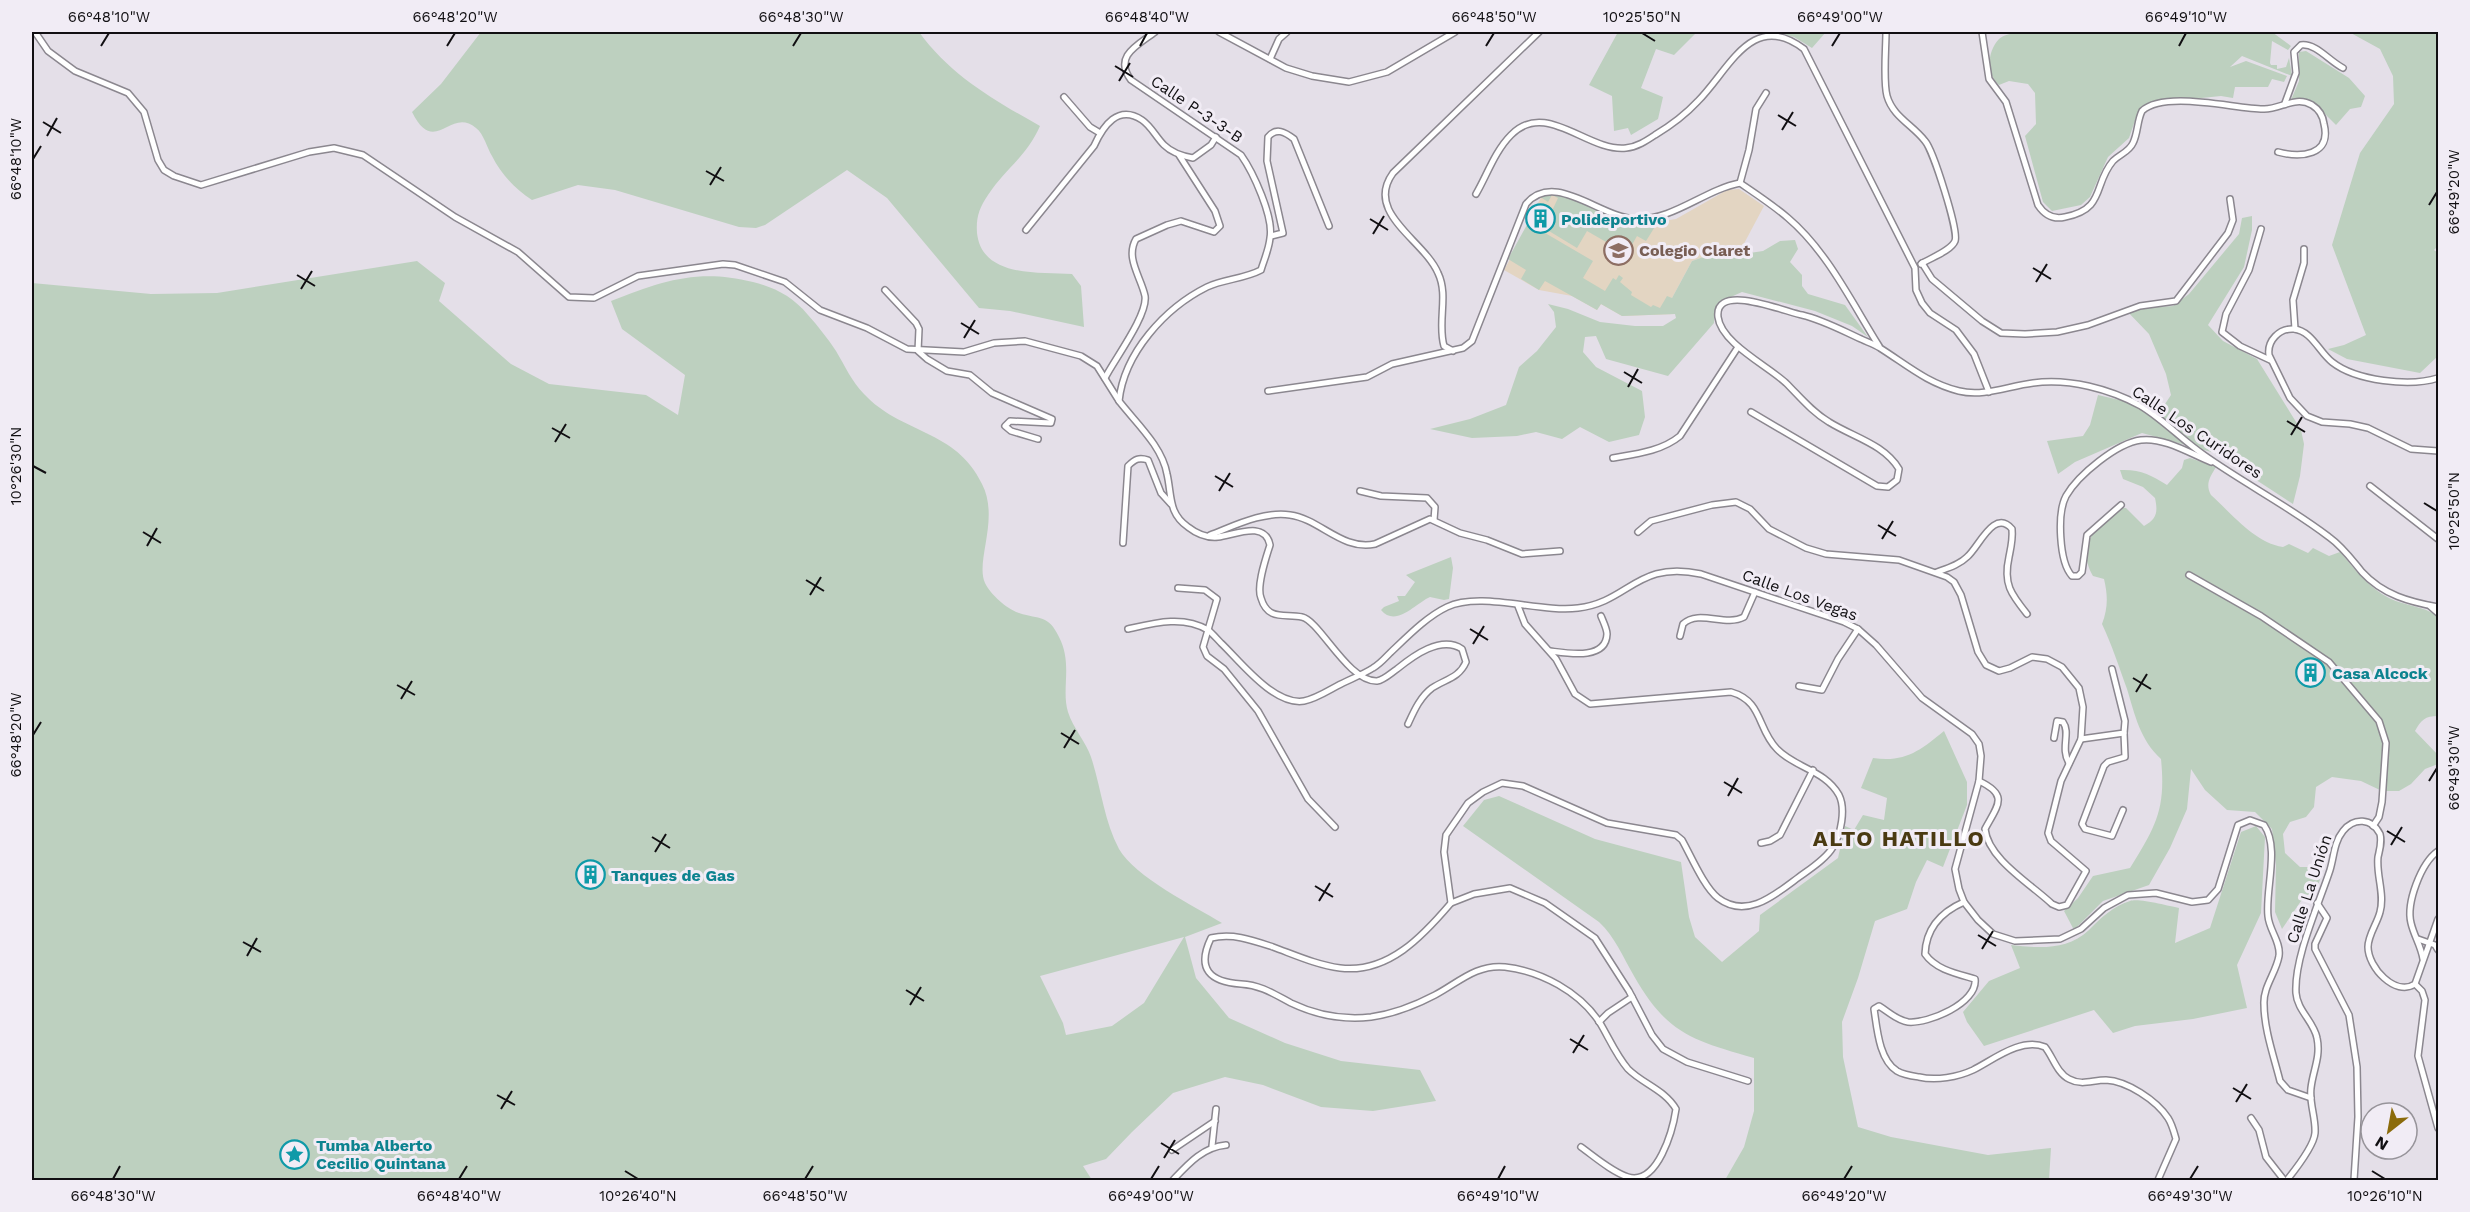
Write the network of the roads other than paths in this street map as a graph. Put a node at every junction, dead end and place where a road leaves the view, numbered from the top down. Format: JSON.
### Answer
{"nodes":[{"id":1,"x":35,"y":32,"type":"edge"},
{"id":2,"x":1155,"y":32,"type":"edge"},
{"id":3,"x":1219,"y":32,"type":"edge"},
{"id":4,"x":1287,"y":32,"type":"edge"},
{"id":5,"x":1455,"y":32,"type":"edge"},
{"id":6,"x":1539,"y":32,"type":"edge"},
{"id":7,"x":1788,"y":32,"type":"edge"},
{"id":8,"x":1886,"y":32,"type":"edge"},
{"id":9,"x":1982,"y":32,"type":"edge"},
{"id":10,"x":1789,"y":40,"type":"junction"},
{"id":11,"x":1270,"y":59,"type":"junction"},
{"id":12,"x":2343,"y":68,"type":"dead end"},
{"id":13,"x":1766,"y":93,"type":"dead end"},
{"id":14,"x":1064,"y":97,"type":"dead end"},
{"id":15,"x":2285,"y":103,"type":"junction"},
{"id":16,"x":1100,"y":133,"type":"junction"},
{"id":17,"x":1216,"y":137,"type":"junction"},
{"id":18,"x":2278,"y":152,"type":"dead end"},
{"id":19,"x":1179,"y":155,"type":"junction"},
{"id":20,"x":1740,"y":183,"type":"junction"},
{"id":21,"x":1476,"y":194,"type":"dead end"},
{"id":22,"x":2229,"y":199,"type":"dead end"},
{"id":23,"x":1329,"y":226,"type":"dead end"},
{"id":24,"x":2260,"y":229,"type":"dead end"},
{"id":25,"x":1026,"y":230,"type":"dead end"},
{"id":26,"x":1271,"y":237,"type":"junction"},
{"id":27,"x":2304,"y":249,"type":"dead end"},
{"id":28,"x":1922,"y":263,"type":"junction"},
{"id":29,"x":1915,"y":268,"type":"junction"},
{"id":30,"x":885,"y":290,"type":"dead end"},
{"id":31,"x":2295,"y":329,"type":"junction"},
{"id":32,"x":1738,"y":347,"type":"junction"},
{"id":33,"x":1880,"y":347,"type":"junction"},
{"id":34,"x":918,"y":351,"type":"junction"},
{"id":35,"x":1453,"y":351,"type":"junction"},
{"id":36,"x":2271,"y":360,"type":"junction"},
{"id":37,"x":1105,"y":378,"type":"junction"},
{"id":38,"x":2439,"y":378,"type":"edge"},
{"id":39,"x":1268,"y":392,"type":"dead end"},
{"id":40,"x":1989,"y":392,"type":"junction"},
{"id":41,"x":1119,"y":401,"type":"junction"},
{"id":42,"x":1751,"y":412,"type":"dead end"},
{"id":43,"x":1038,"y":439,"type":"dead end"},
{"id":44,"x":2439,"y":451,"type":"edge"},
{"id":45,"x":1613,"y":459,"type":"dead end"},
{"id":46,"x":2220,"y":466,"type":"junction"},
{"id":47,"x":2370,"y":486,"type":"dead end"},
{"id":48,"x":1360,"y":491,"type":"dead end"},
{"id":49,"x":1171,"y":504,"type":"junction"},
{"id":50,"x":2121,"y":505,"type":"dead end"},
{"id":51,"x":1434,"y":520,"type":"junction"},
{"id":52,"x":1638,"y":532,"type":"dead end"},
{"id":53,"x":1205,"y":536,"type":"junction"},
{"id":54,"x":2439,"y":539,"type":"edge"},
{"id":55,"x":1123,"y":543,"type":"dead end"},
{"id":56,"x":1560,"y":551,"type":"dead end"},
{"id":57,"x":1936,"y":573,"type":"junction"},
{"id":58,"x":2189,"y":575,"type":"dead end"},
{"id":59,"x":1178,"y":588,"type":"dead end"},
{"id":60,"x":1755,"y":592,"type":"junction"},
{"id":61,"x":2429,"y":605,"type":"junction"},
{"id":62,"x":1518,"y":606,"type":"junction"},
{"id":63,"x":2439,"y":607,"type":"edge"},
{"id":64,"x":2439,"y":613,"type":"edge"},
{"id":65,"x":2027,"y":614,"type":"dead end"},
{"id":66,"x":1601,"y":615,"type":"dead end"},
{"id":67,"x":1128,"y":629,"type":"dead end"},
{"id":68,"x":1858,"y":629,"type":"junction"},
{"id":69,"x":1208,"y":630,"type":"junction"},
{"id":70,"x":1680,"y":636,"type":"dead end"},
{"id":71,"x":1550,"y":651,"type":"junction"},
{"id":72,"x":2112,"y":669,"type":"dead end"},
{"id":73,"x":1361,"y":674,"type":"junction"},
{"id":74,"x":1799,"y":686,"type":"dead end"},
{"id":75,"x":1408,"y":724,"type":"dead end"},
{"id":76,"x":2124,"y":733,"type":"junction"},
{"id":77,"x":2054,"y":738,"type":"dead end"},
{"id":78,"x":2081,"y":739,"type":"junction"},
{"id":79,"x":2069,"y":763,"type":"junction"},
{"id":80,"x":1813,"y":770,"type":"junction"},
{"id":81,"x":1979,"y":781,"type":"junction"},
{"id":82,"x":2123,"y":810,"type":"dead end"},
{"id":83,"x":2373,"y":826,"type":"junction"},
{"id":84,"x":1335,"y":827,"type":"dead end"},
{"id":85,"x":1761,"y":843,"type":"dead end"},
{"id":86,"x":2439,"y":851,"type":"edge"},
{"id":87,"x":1964,"y":902,"type":"junction"},
{"id":88,"x":1451,"y":903,"type":"junction"},
{"id":89,"x":2317,"y":903,"type":"junction"},
{"id":90,"x":2439,"y":919,"type":"edge"},
{"id":91,"x":2418,"y":939,"type":"junction"},
{"id":92,"x":2428,"y":942,"type":"junction"},
{"id":93,"x":2439,"y":950,"type":"edge"},
{"id":94,"x":2423,"y":962,"type":"junction"},
{"id":95,"x":2415,"y":984,"type":"junction"},
{"id":96,"x":1632,"y":997,"type":"junction"},
{"id":97,"x":1599,"y":1022,"type":"junction"},
{"id":98,"x":1748,"y":1081,"type":"dead end"},
{"id":99,"x":2311,"y":1098,"type":"junction"},
{"id":100,"x":1216,"y":1108,"type":"dead end"},
{"id":101,"x":2251,"y":1118,"type":"dead end"},
{"id":102,"x":1215,"y":1121,"type":"junction"},
{"id":103,"x":2439,"y":1128,"type":"edge"},
{"id":104,"x":1226,"y":1145,"type":"dead end"},
{"id":105,"x":1212,"y":1146,"type":"junction"},
{"id":106,"x":1581,"y":1147,"type":"dead end"},
{"id":107,"x":1172,"y":1150,"type":"dead end"},
{"id":108,"x":1173,"y":1180,"type":"edge"},
{"id":109,"x":2158,"y":1180,"type":"edge"},
{"id":110,"x":2285,"y":1180,"type":"edge"},
{"id":111,"x":2354,"y":1180,"type":"edge"}],
"edges":[{"from":1,"to":34,"type":"street"},
{"from":2,"to":17,"type":"street","name":"Calle P-3-3-B"},
{"from":3,"to":11,"type":"street"},
{"from":4,"to":11,"type":"street"},
{"from":5,"to":11,"type":"street"},
{"from":6,"to":35,"type":"street"},
{"from":7,"to":10,"type":"street"},
{"from":8,"to":28,"type":"street"},
{"from":9,"to":15,"type":"street"},
{"from":10,"to":21,"type":"street"},
{"from":10,"to":29,"type":"street"},
{"from":12,"to":15,"type":"street"},
{"from":13,"to":20,"type":"street"},
{"from":14,"to":16,"type":"street"},
{"from":15,"to":18,"type":"street"},
{"from":16,"to":19,"type":"street"},
{"from":16,"to":25,"type":"street"},
{"from":17,"to":19,"type":"street"},
{"from":17,"to":26,"type":"street","name":"Calle P-3-3-B"},
{"from":19,"to":37,"type":"street"},
{"from":20,"to":33,"type":"street"},
{"from":20,"to":35,"type":"street"},
{"from":22,"to":28,"type":"street"},
{"from":23,"to":26,"type":"street"},
{"from":24,"to":36,"type":"street"},
{"from":26,"to":41,"type":"street","name":"Calle P-3-3-B"},
{"from":27,"to":31,"type":"street"},
{"from":28,"to":29,"type":"street"},
{"from":29,"to":40,"type":"street"},
{"from":30,"to":34,"type":"street"},
{"from":31,"to":36,"type":"street"},
{"from":31,"to":38,"type":"street"},
{"from":32,"to":33,"type":"street","name":"Calle Los Curidores"},
{"from":32,"to":42,"type":"street","name":"Calle Los Curidores"},
{"from":32,"to":45,"type":"street"},
{"from":33,"to":40,"type":"street","name":"Calle Los Curidores"},
{"from":34,"to":37,"type":"street"},
{"from":34,"to":43,"type":"street"},
{"from":35,"to":39,"type":"street"},
{"from":36,"to":44,"type":"street"},
{"from":37,"to":41,"type":"street"},
{"from":40,"to":46,"type":"street","name":"Calle Los Curidores"},
{"from":41,"to":49,"type":"street"},
{"from":46,"to":50,"type":"street"},
{"from":46,"to":61,"type":"street","name":"Calle Los Curidores"},
{"from":47,"to":54,"type":"street"},
{"from":48,"to":51,"type":"street"},
{"from":49,"to":53,"type":"street"},
{"from":49,"to":55,"type":"street"},
{"from":51,"to":53,"type":"street"},
{"from":51,"to":56,"type":"street"},
{"from":52,"to":57,"type":"street"},
{"from":53,"to":73,"type":"street"},
{"from":57,"to":65,"type":"street"},
{"from":57,"to":78,"type":"street"},
{"from":58,"to":83,"type":"street"},
{"from":59,"to":69,"type":"street"},
{"from":60,"to":62,"type":"street","name":"Calle Los Vegas"},
{"from":60,"to":68,"type":"street","name":"Calle Los Vegas"},
{"from":60,"to":70,"type":"street"},
{"from":61,"to":63,"type":"street","name":"Calle Los Curidores"},
{"from":61,"to":64,"type":"street"},
{"from":62,"to":71,"type":"street"},
{"from":62,"to":73,"type":"street","name":"Calle Los Vegas"},
{"from":66,"to":71,"type":"street"},
{"from":67,"to":69,"type":"street"},
{"from":68,"to":74,"type":"street"},
{"from":68,"to":81,"type":"street","name":"Calle Los Vegas"},
{"from":69,"to":73,"type":"street","name":"Calle Los Vegas"},
{"from":69,"to":84,"type":"street"},
{"from":71,"to":80,"type":"street"},
{"from":72,"to":76,"type":"street"},
{"from":73,"to":75,"type":"street"},
{"from":76,"to":78,"type":"street"},
{"from":76,"to":82,"type":"street"},
{"from":77,"to":79,"type":"street"},
{"from":78,"to":79,"type":"street"},
{"from":79,"to":81,"type":"street"},
{"from":80,"to":85,"type":"street"},
{"from":80,"to":88,"type":"street"},
{"from":81,"to":87,"type":"street","name":"Calle Los Vegas"},
{"from":83,"to":89,"type":"street","name":"Calle La Unión"},
{"from":83,"to":95,"type":"street"},
{"from":86,"to":91,"type":"street"},
{"from":87,"to":99,"type":"street","name":"Calle Los Vegas"},
{"from":87,"to":109,"type":"street"},
{"from":88,"to":96,"type":"street"},
{"from":88,"to":97,"type":"street"},
{"from":89,"to":99,"type":"street","name":"Calle La Unión"},
{"from":89,"to":111,"type":"street"},
{"from":90,"to":92,"type":"street"},
{"from":91,"to":92,"type":"street"},
{"from":91,"to":94,"type":"street"},
{"from":92,"to":93,"type":"street"},
{"from":92,"to":94,"type":"street"},
{"from":94,"to":95,"type":"street"},
{"from":95,"to":103,"type":"street"},
{"from":96,"to":97,"type":"street"},
{"from":96,"to":98,"type":"street"},
{"from":97,"to":106,"type":"street"},
{"from":99,"to":110,"type":"street","name":"Calle La Unión"},
{"from":100,"to":102,"type":"street"},
{"from":101,"to":110,"type":"street"},
{"from":102,"to":105,"type":"street"},
{"from":102,"to":107,"type":"street"},
{"from":104,"to":105,"type":"street"},
{"from":105,"to":108,"type":"street"}]}
